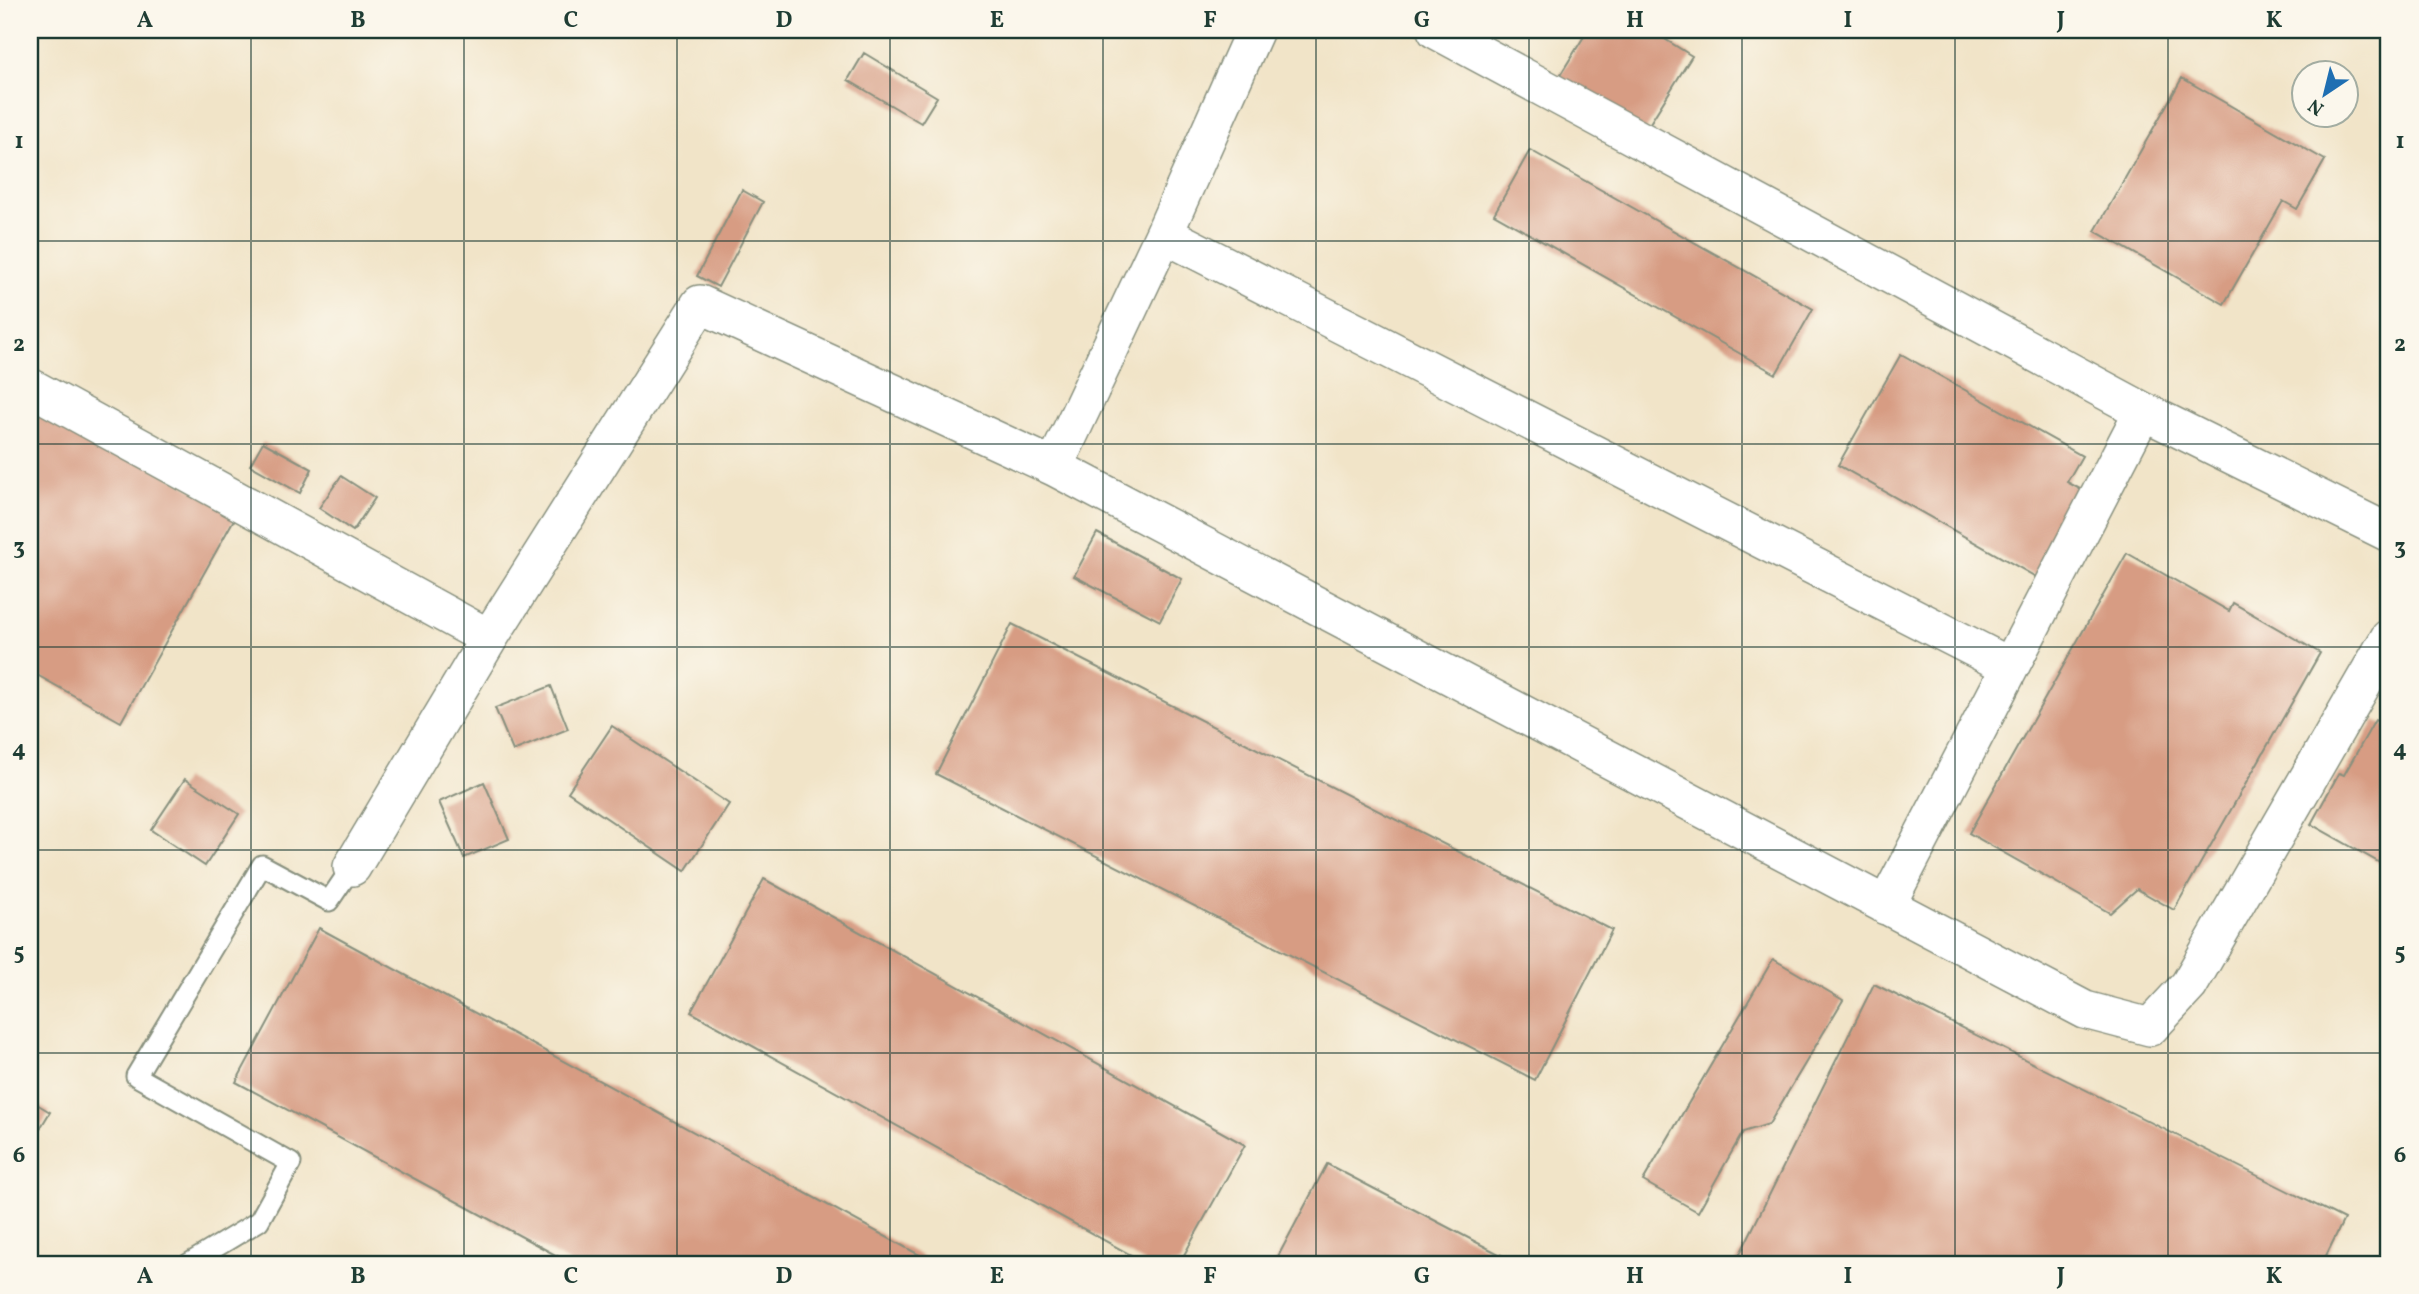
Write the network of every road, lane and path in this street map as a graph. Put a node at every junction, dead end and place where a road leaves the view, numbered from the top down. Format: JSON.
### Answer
{"nodes":[{"id":1,"x":1255,"y":30,"type":"edge"},
{"id":2,"x":1436,"y":30,"type":"edge"},
{"id":3,"x":1164,"y":234,"type":"junction"},
{"id":4,"x":30,"y":387,"type":"edge"},
{"id":5,"x":2143,"y":411,"type":"junction"},
{"id":6,"x":1054,"y":467,"type":"junction"},
{"id":7,"x":2389,"y":533,"type":"edge"},
{"id":8,"x":489,"y":638,"type":"junction"},
{"id":9,"x":2389,"y":638,"type":"edge"},
{"id":10,"x":2009,"y":666,"type":"junction"},
{"id":11,"x":352,"y":867,"type":"joint"},
{"id":12,"x":1886,"y":906,"type":"junction"},
{"id":13,"x":188,"y":1264,"type":"edge"}],
"edges":[{"from":1,"to":3,"type":"street"},
{"from":2,"to":5,"type":"street"},
{"from":3,"to":6,"type":"street"},
{"from":3,"to":10,"type":"street"},
{"from":4,"to":8,"type":"street"},
{"from":5,"to":7,"type":"street"},
{"from":5,"to":10,"type":"street"},
{"from":6,"to":8,"type":"street"},
{"from":6,"to":12,"type":"street"},
{"from":8,"to":11,"type":"street"},
{"from":9,"to":12,"type":"street"},
{"from":10,"to":12,"type":"street"},
{"from":11,"to":13,"type":"lane"}]}
